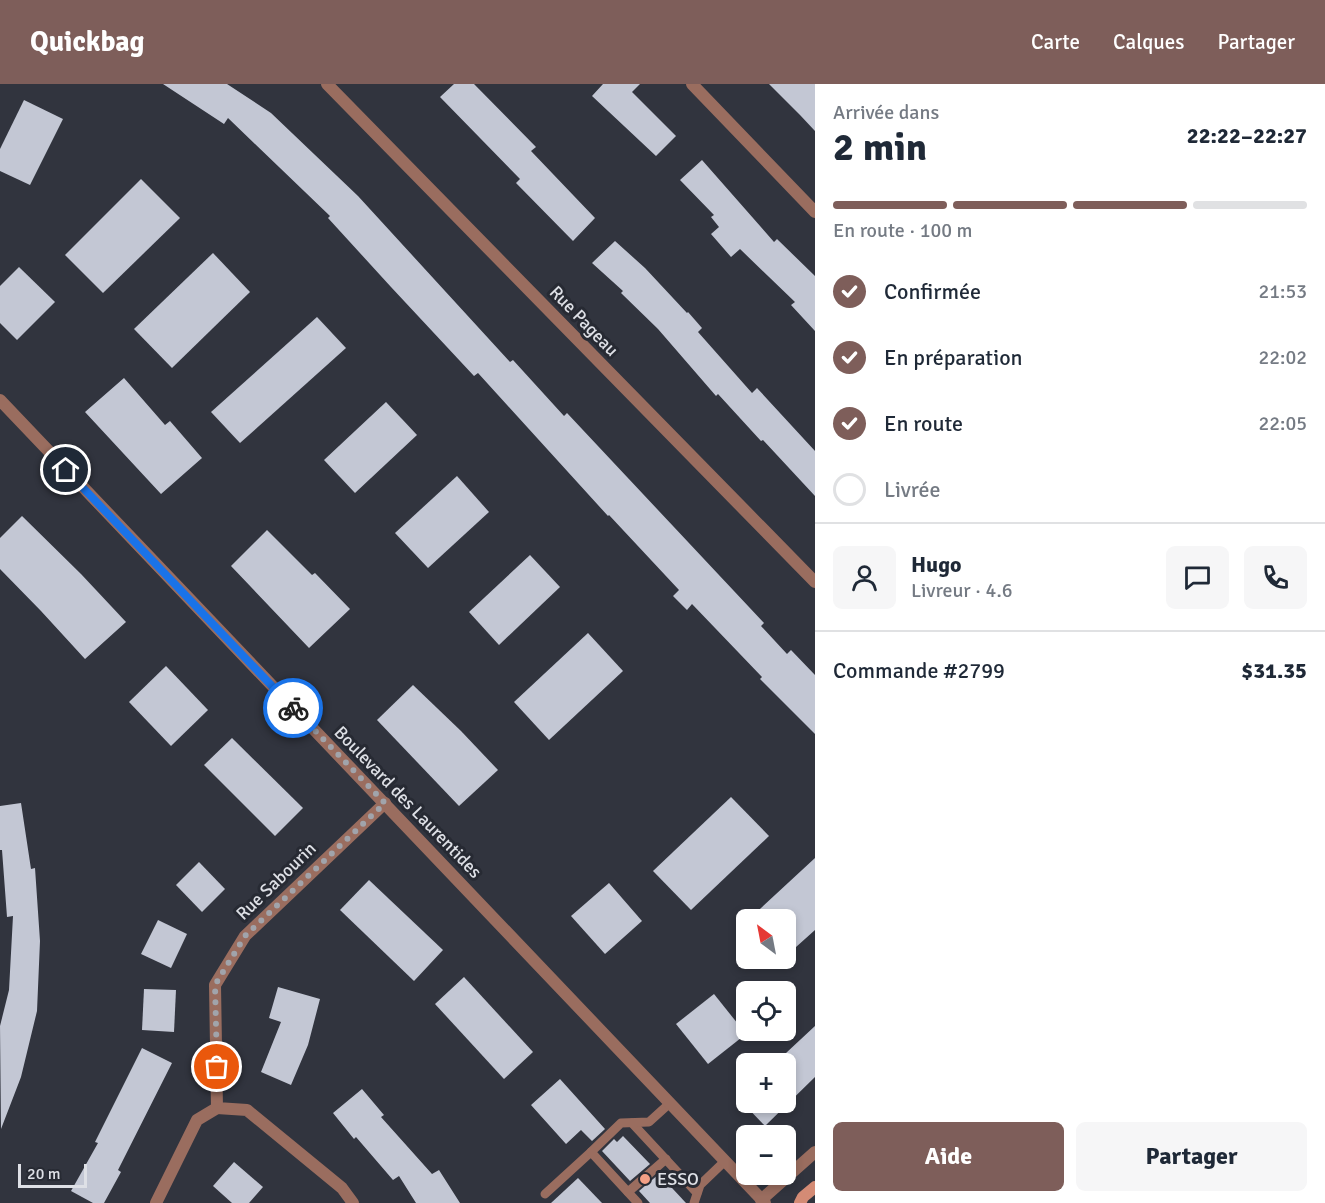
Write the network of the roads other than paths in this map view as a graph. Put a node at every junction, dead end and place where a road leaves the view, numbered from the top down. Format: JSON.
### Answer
{"nodes":[{"id":1,"x":327,"y":84,"type":"edge"},
{"id":2,"x":692,"y":84,"type":"edge"},
{"id":3,"x":815,"y":212,"type":"edge"},
{"id":4,"x":0,"y":400,"type":"edge"},
{"id":5,"x":815,"y":582,"type":"edge"},
{"id":6,"x":385,"y":803,"type":"junction"},
{"id":7,"x":670,"y":1103,"type":"junction"},
{"id":8,"x":217,"y":1108,"type":"junction"},
{"id":9,"x":632,"y":1123,"type":"junction"},
{"id":10,"x":591,"y":1152,"type":"junction"},
{"id":11,"x":815,"y":1152,"type":"edge"},
{"id":12,"x":666,"y":1159,"type":"junction"},
{"id":13,"x":725,"y":1161,"type":"junction"},
{"id":14,"x":815,"y":1187,"type":"edge"},
{"id":15,"x":628,"y":1192,"type":"junction"},
{"id":16,"x":698,"y":1193,"type":"junction"},
{"id":17,"x":545,"y":1194,"type":"dead end"},
{"id":18,"x":763,"y":1201,"type":"edge"},
{"id":19,"x":156,"y":1203,"type":"edge"},
{"id":20,"x":353,"y":1203,"type":"edge"},
{"id":21,"x":638,"y":1203,"type":"edge"},
{"id":22,"x":694,"y":1203,"type":"edge"},
{"id":23,"x":800,"y":1203,"type":"edge"}],
"edges":[{"from":1,"to":5,"type":"street","name":"Rue Pageau"},
{"from":2,"to":3,"type":"street"},
{"from":4,"to":6,"type":"street","name":"Boulevard des Laurentides"},
{"from":6,"to":7,"type":"street","name":"Boulevard des Laurentides"},
{"from":6,"to":8,"type":"street","name":"Rue Sabourin"},
{"from":7,"to":9,"type":"lane"},
{"from":7,"to":13,"type":"street","name":"Boulevard des Laurentides"},
{"from":8,"to":19,"type":"street"},
{"from":8,"to":20,"type":"street"},
{"from":9,"to":10,"type":"lane"},
{"from":9,"to":12,"type":"lane"},
{"from":10,"to":15,"type":"lane"},
{"from":10,"to":17,"type":"lane"},
{"from":11,"to":18,"type":"street"},
{"from":12,"to":15,"type":"lane"},
{"from":12,"to":16,"type":"lane"},
{"from":13,"to":16,"type":"lane"},
{"from":13,"to":18,"type":"street","name":"Boulevard des Laurentides"},
{"from":14,"to":23,"type":"main road"},
{"from":15,"to":21,"type":"lane"},
{"from":16,"to":22,"type":"lane"}]}
